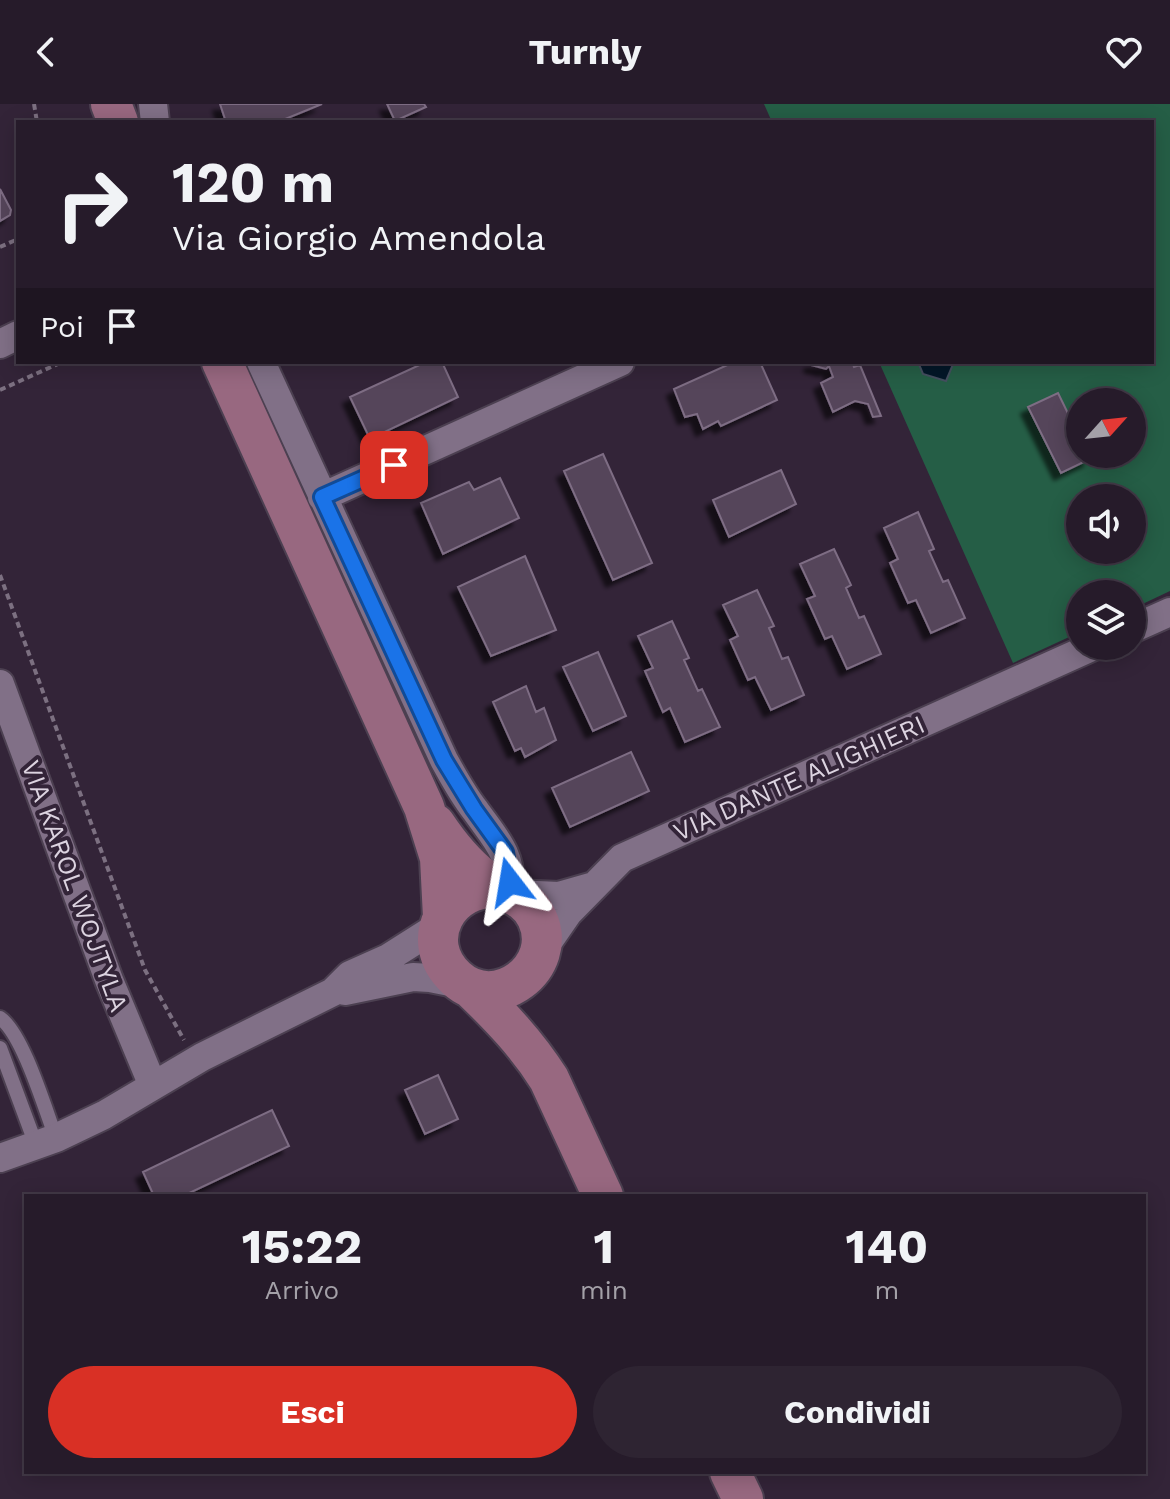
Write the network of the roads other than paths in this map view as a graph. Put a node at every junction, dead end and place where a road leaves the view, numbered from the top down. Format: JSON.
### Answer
{"nodes":[{"id":1,"x":223,"y":364,"type":"edge"},
{"id":2,"x":262,"y":364,"type":"edge"},
{"id":3,"x":616,"y":364,"type":"edge"},
{"id":4,"x":322,"y":497,"type":"junction"},
{"id":5,"x":1170,"y":612,"type":"edge"},
{"id":6,"x":1146,"y":623,"type":"edge"},
{"id":7,"x":1066,"y":659,"type":"edge"},
{"id":8,"x":0,"y":684,"type":"edge"},
{"id":9,"x":424,"y":807,"type":"junction"},
{"id":10,"x":595,"y":885,"type":"junction"},
{"id":11,"x":508,"y":891,"type":"junction"},
{"id":12,"x":442,"y":921,"type":"junction"},
{"id":13,"x":537,"y":961,"type":"junction"},
{"id":14,"x":469,"y":987,"type":"junction"},
{"id":15,"x":333,"y":992,"type":"junction"},
{"id":16,"x":0,"y":1018,"type":"edge"},
{"id":17,"x":0,"y":1048,"type":"edge"},
{"id":18,"x":549,"y":1079,"type":"junction"},
{"id":19,"x":7,"y":1085,"type":"edge"},
{"id":20,"x":153,"y":1086,"type":"junction"},
{"id":21,"x":46,"y":1141,"type":"junction"},
{"id":22,"x":0,"y":1158,"type":"edge"},
{"id":23,"x":602,"y":1194,"type":"edge"},
{"id":24,"x":731,"y":1474,"type":"edge"},
{"id":25,"x":743,"y":1499,"type":"edge"}],
"edges":[{"from":1,"to":9,"type":"street"},
{"from":2,"to":4,"type":"street"},
{"from":3,"to":4,"type":"street"},
{"from":4,"to":11,"type":"street"},
{"from":5,"to":6,"type":"street"},
{"from":7,"to":10,"type":"street","name":"VIA DANTE ALIGHIERI"},
{"from":8,"to":20,"type":"street","name":"VIA KAROL WOJTYLA"},
{"from":9,"to":11,"type":"street"},
{"from":9,"to":12,"type":"street"},
{"from":10,"to":11,"type":"street"},
{"from":10,"to":13,"type":"street","name":"VIA DANTE ALIGHIERI"},
{"from":11,"to":12,"type":"street"},
{"from":11,"to":13,"type":"street"},
{"from":12,"to":14,"type":"street"},
{"from":12,"to":15,"type":"street"},
{"from":13,"to":14,"type":"street"},
{"from":13,"to":18,"type":"street"},
{"from":14,"to":15,"type":"street"},
{"from":14,"to":18,"type":"street"},
{"from":15,"to":20,"type":"street"},
{"from":16,"to":21,"type":"lane"},
{"from":17,"to":19,"type":"lane"},
{"from":18,"to":23,"type":"street"},
{"from":19,"to":21,"type":"lane"},
{"from":20,"to":21,"type":"street"},
{"from":21,"to":22,"type":"street"},
{"from":24,"to":25,"type":"street"}]}
